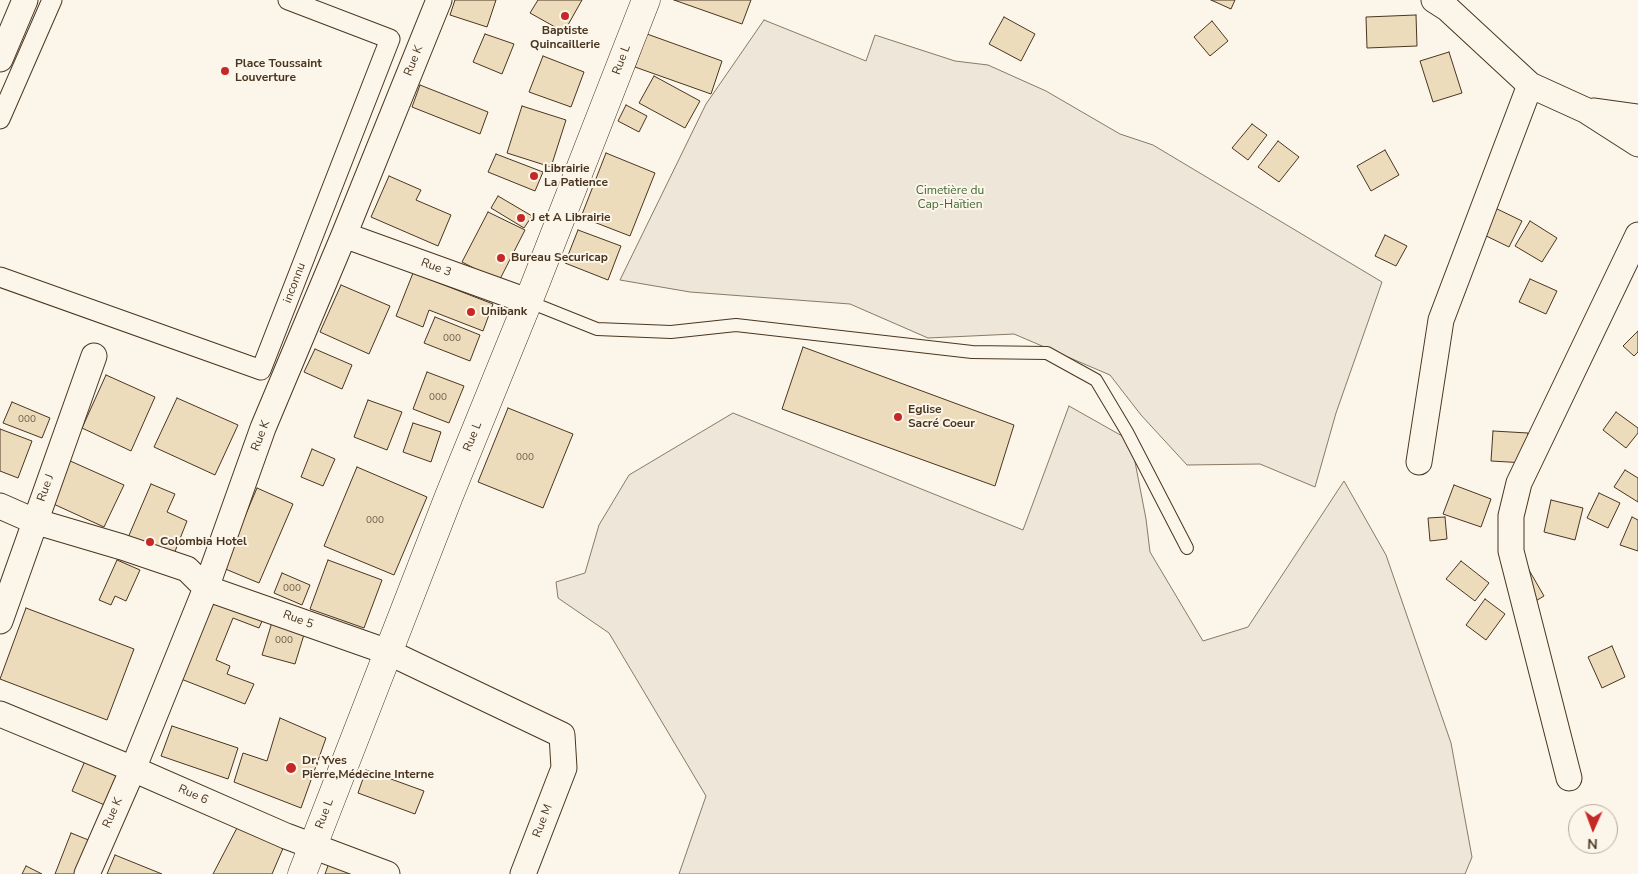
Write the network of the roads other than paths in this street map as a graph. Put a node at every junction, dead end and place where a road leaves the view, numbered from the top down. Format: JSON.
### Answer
{"nodes":[{"id":1,"x":25,"y":0,"type":"edge"},
{"id":2,"x":52,"y":0,"type":"edge"},
{"id":3,"x":288,"y":0,"type":"edge"},
{"id":4,"x":439,"y":0,"type":"edge"},
{"id":5,"x":1434,"y":0,"type":"edge"},
{"id":6,"x":639,"y":2,"type":"edge"},
{"id":7,"x":0,"y":59,"type":"edge"},
{"id":8,"x":1530,"y":85,"type":"junction"},
{"id":9,"x":1585,"y":110,"type":"junction"},
{"id":10,"x":1638,"y":117,"type":"edge"},
{"id":11,"x":0,"y":119,"type":"edge"},
{"id":12,"x":1638,"y":144,"type":"edge"},
{"id":13,"x":344,"y":234,"type":"junction"},
{"id":14,"x":1638,"y":235,"type":"edge"},
{"id":15,"x":0,"y":277,"type":"edge"},
{"id":16,"x":527,"y":301,"type":"junction"},
{"id":17,"x":94,"y":356,"type":"dead end"},
{"id":18,"x":1419,"y":462,"type":"dead end"},
{"id":19,"x":0,"y":506,"type":"edge"},
{"id":20,"x":34,"y":521,"type":"junction"},
{"id":21,"x":1187,"y":548,"type":"dead end"},
{"id":22,"x":206,"y":588,"type":"junction"},
{"id":23,"x":0,"y":621,"type":"edge"},
{"id":24,"x":388,"y":652,"type":"junction"},
{"id":25,"x":0,"y":714,"type":"edge"},
{"id":26,"x":564,"y":768,"type":"joint"},
{"id":27,"x":133,"y":769,"type":"junction"},
{"id":28,"x":1569,"y":778,"type":"dead end"},
{"id":29,"x":313,"y":845,"type":"junction"},
{"id":30,"x":87,"y":874,"type":"edge"},
{"id":31,"x":302,"y":874,"type":"edge"},
{"id":32,"x":387,"y":874,"type":"edge"},
{"id":33,"x":523,"y":874,"type":"edge"}],
"edges":[{"from":1,"to":7,"type":"street"},
{"from":2,"to":11,"type":"street"},
{"from":3,"to":15,"type":"street","name":"inconnu"},
{"from":4,"to":13,"type":"street","name":"Rue K"},
{"from":5,"to":8,"type":"street"},
{"from":6,"to":16,"type":"street","name":"Rue L"},
{"from":8,"to":9,"type":"street"},
{"from":8,"to":18,"type":"street"},
{"from":9,"to":10,"type":"street"},
{"from":9,"to":12,"type":"street"},
{"from":13,"to":16,"type":"street","name":"Rue 3"},
{"from":13,"to":22,"type":"street","name":"Rue K"},
{"from":14,"to":28,"type":"street"},
{"from":16,"to":21,"type":"lane"},
{"from":16,"to":24,"type":"street","name":"Rue L"},
{"from":17,"to":20,"type":"street","name":"Rue J"},
{"from":19,"to":20,"type":"street","name":"Rue 5"},
{"from":20,"to":22,"type":"street","name":"Rue 5"},
{"from":20,"to":23,"type":"street","name":"Rue J"},
{"from":22,"to":24,"type":"street","name":"Rue 5"},
{"from":22,"to":27,"type":"street","name":"Rue K"},
{"from":24,"to":26,"type":"street","name":"Rue 5"},
{"from":24,"to":29,"type":"street","name":"Rue L"},
{"from":25,"to":27,"type":"street","name":"Rue 6"},
{"from":26,"to":33,"type":"street","name":"Rue M"},
{"from":27,"to":29,"type":"street","name":"Rue 6"},
{"from":27,"to":30,"type":"street","name":"Rue K"},
{"from":29,"to":31,"type":"street","name":"Rue L"},
{"from":29,"to":32,"type":"street","name":"Rue 6"}]}
